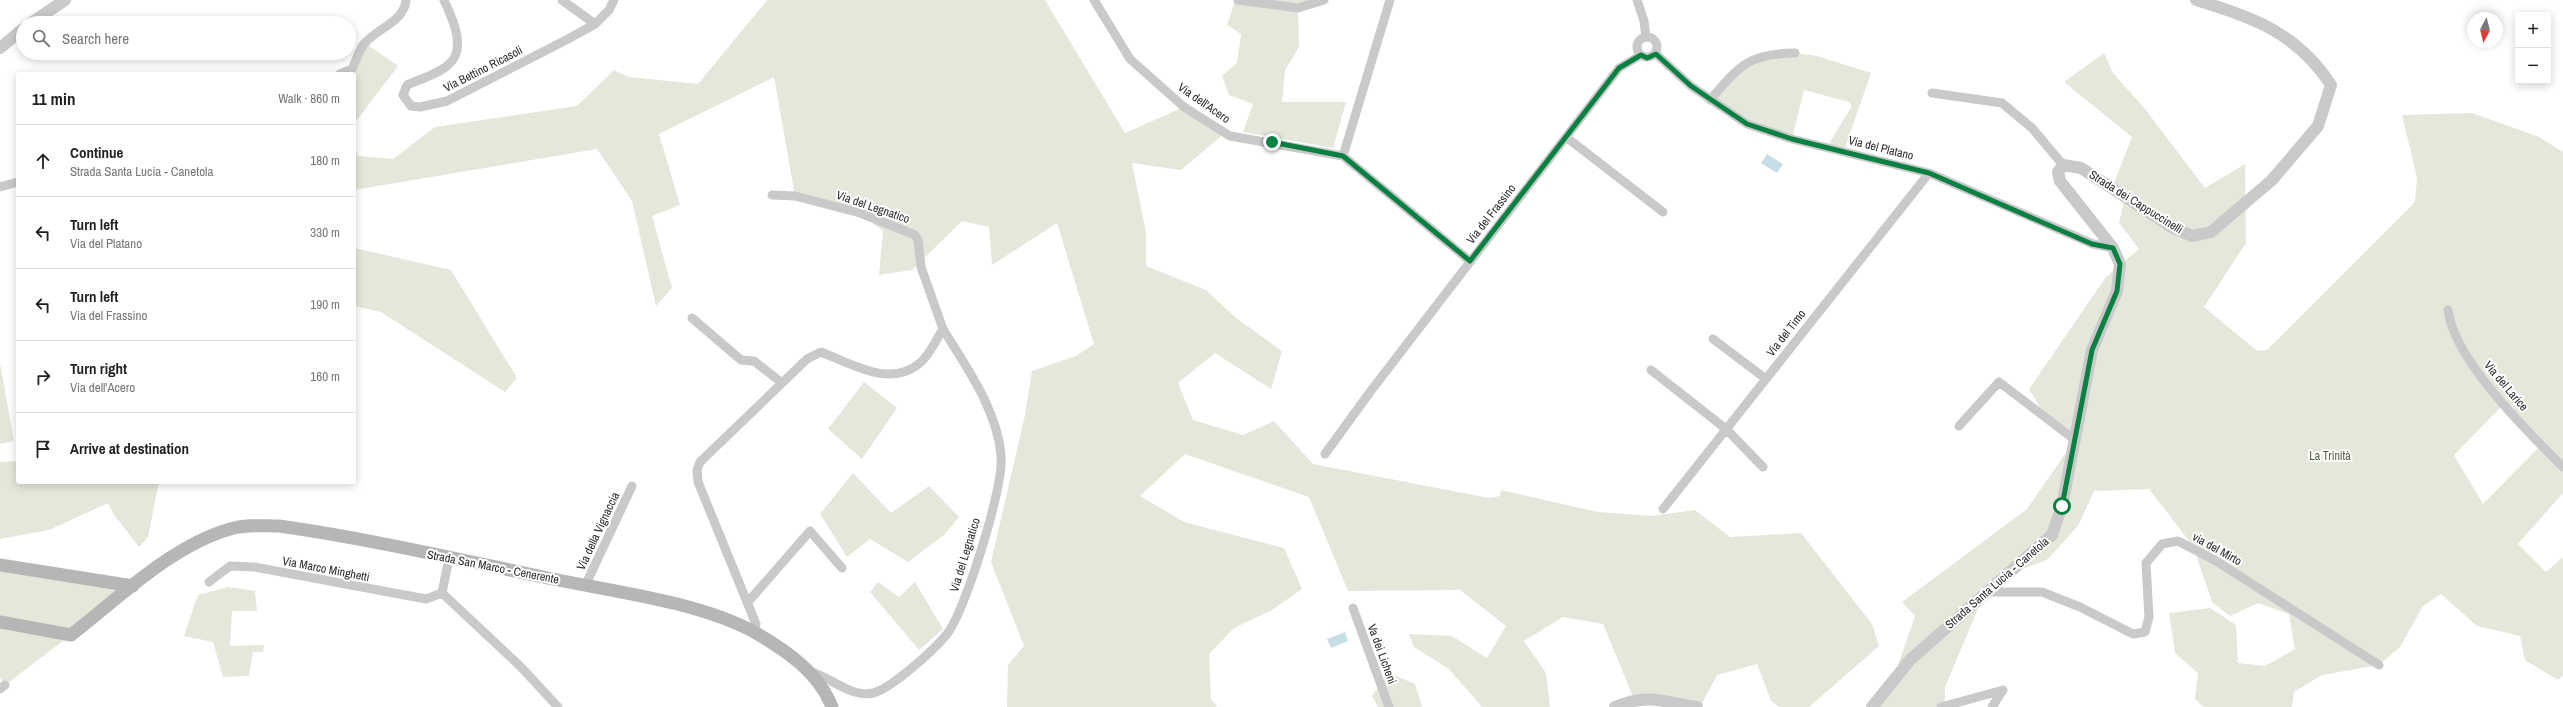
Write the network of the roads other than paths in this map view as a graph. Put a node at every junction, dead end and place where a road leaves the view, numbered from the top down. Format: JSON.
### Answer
{"nodes":[{"id":1,"x":65,"y":0,"type":"edge"},
{"id":2,"x":406,"y":0,"type":"edge"},
{"id":3,"x":444,"y":0,"type":"edge"},
{"id":4,"x":562,"y":0,"type":"edge"},
{"id":5,"x":614,"y":0,"type":"edge"},
{"id":6,"x":1094,"y":0,"type":"edge"},
{"id":7,"x":1238,"y":0,"type":"edge"},
{"id":8,"x":1324,"y":0,"type":"edge"},
{"id":9,"x":1390,"y":0,"type":"edge"},
{"id":10,"x":1637,"y":0,"type":"edge"},
{"id":11,"x":2203,"y":1,"type":"edge"},
{"id":12,"x":41,"y":16,"type":"edge"},
{"id":13,"x":595,"y":24,"type":"junction"},
{"id":14,"x":16,"y":35,"type":"edge"},
{"id":15,"x":1646,"y":38,"type":"junction"},
{"id":16,"x":0,"y":48,"type":"edge"},
{"id":17,"x":1795,"y":53,"type":"dead end"},
{"id":18,"x":1656,"y":54,"type":"junction"},
{"id":19,"x":1641,"y":55,"type":"junction"},
{"id":20,"x":345,"y":72,"type":"edge"},
{"id":21,"x":1932,"y":93,"type":"dead end"},
{"id":22,"x":1710,"y":100,"type":"junction"},
{"id":23,"x":1566,"y":137,"type":"junction"},
{"id":24,"x":1343,"y":156,"type":"junction"},
{"id":25,"x":2063,"y":165,"type":"junction"},
{"id":26,"x":1929,"y":173,"type":"junction"},
{"id":27,"x":16,"y":183,"type":"edge"},
{"id":28,"x":0,"y":187,"type":"edge"},
{"id":29,"x":772,"y":195,"type":"dead end"},
{"id":30,"x":1663,"y":212,"type":"dead end"},
{"id":31,"x":2113,"y":248,"type":"junction"},
{"id":32,"x":1470,"y":261,"type":"junction"},
{"id":33,"x":2448,"y":310,"type":"dead end"},
{"id":34,"x":692,"y":318,"type":"dead end"},
{"id":35,"x":943,"y":329,"type":"junction"},
{"id":36,"x":1714,"y":338,"type":"dead end"},
{"id":37,"x":1652,"y":370,"type":"dead end"},
{"id":38,"x":1766,"y":379,"type":"junction"},
{"id":39,"x":782,"y":383,"type":"junction"},
{"id":40,"x":1959,"y":426,"type":"dead end"},
{"id":41,"x":1726,"y":428,"type":"junction"},
{"id":42,"x":2075,"y":440,"type":"junction"},
{"id":43,"x":1325,"y":454,"type":"dead end"},
{"id":44,"x":1763,"y":466,"type":"dead end"},
{"id":45,"x":2563,"y":467,"type":"edge"},
{"id":46,"x":632,"y":486,"type":"dead end"},
{"id":47,"x":1663,"y":509,"type":"dead end"},
{"id":48,"x":450,"y":558,"type":"junction"},
{"id":49,"x":0,"y":565,"type":"edge"},
{"id":50,"x":842,"y":568,"type":"dead end"},
{"id":51,"x":209,"y":582,"type":"dead end"},
{"id":52,"x":134,"y":586,"type":"junction"},
{"id":53,"x":585,"y":586,"type":"junction"},
{"id":54,"x":1985,"y":592,"type":"junction"},
{"id":55,"x":442,"y":593,"type":"junction"},
{"id":56,"x":748,"y":602,"type":"junction"},
{"id":57,"x":1353,"y":608,"type":"dead end"},
{"id":58,"x":0,"y":622,"type":"edge"},
{"id":59,"x":755,"y":633,"type":"junction"},
{"id":60,"x":2379,"y":665,"type":"dead end"},
{"id":61,"x":809,"y":671,"type":"junction"},
{"id":62,"x":558,"y":707,"type":"edge"},
{"id":63,"x":832,"y":707,"type":"edge"},
{"id":64,"x":1389,"y":707,"type":"edge"},
{"id":65,"x":1615,"y":707,"type":"edge"},
{"id":66,"x":1697,"y":707,"type":"edge"},
{"id":67,"x":1872,"y":707,"type":"edge"},
{"id":68,"x":1941,"y":707,"type":"edge"},
{"id":69,"x":1992,"y":707,"type":"edge"}],
"edges":[{"from":1,"to":12,"type":"street"},
{"from":2,"to":20,"type":"street"},
{"from":3,"to":13,"type":"street","name":"Via Bettino Ricasoli"},
{"from":4,"to":13,"type":"street"},
{"from":5,"to":13,"type":"street","name":"Via Bettino Ricasoli"},
{"from":6,"to":24,"type":"street","name":"Via dell'Acero"},
{"from":7,"to":8,"type":"street"},
{"from":9,"to":24,"type":"street"},
{"from":10,"to":15,"type":"street"},
{"from":11,"to":25,"type":"street","name":"Strada dei Cappuccinelli"},
{"from":14,"to":16,"type":"street"},
{"from":15,"to":18,"type":"street"},
{"from":15,"to":19,"type":"street"},
{"from":17,"to":22,"type":"street"},
{"from":18,"to":19,"type":"street"},
{"from":18,"to":22,"type":"street","name":"Via del Platano"},
{"from":19,"to":23,"type":"street","name":"Via del Frassino"},
{"from":21,"to":25,"type":"street"},
{"from":22,"to":26,"type":"street","name":"Via del Platano"},
{"from":23,"to":30,"type":"street"},
{"from":23,"to":32,"type":"street","name":"Via del Frassino"},
{"from":24,"to":32,"type":"street","name":"Via dell'Acero"},
{"from":25,"to":31,"type":"street","name":"Strada Santa Lucia - Canetola"},
{"from":26,"to":31,"type":"street","name":"Via del Platano"},
{"from":26,"to":38,"type":"street","name":"Via del Timo"},
{"from":27,"to":28,"type":"street"},
{"from":29,"to":35,"type":"street","name":"Via del Legnatico"},
{"from":31,"to":42,"type":"street","name":"Strada Santa Lucia - Canetola"},
{"from":32,"to":43,"type":"street","name":"Via del Frassino"},
{"from":33,"to":45,"type":"street","name":"Via del Larice"},
{"from":34,"to":39,"type":"street"},
{"from":35,"to":39,"type":"street"},
{"from":35,"to":61,"type":"street","name":"Via del Legnatico"},
{"from":36,"to":38,"type":"street"},
{"from":37,"to":41,"type":"street"},
{"from":38,"to":41,"type":"street","name":"Via del Timo"},
{"from":39,"to":56,"type":"street"},
{"from":40,"to":42,"type":"street"},
{"from":41,"to":44,"type":"street"},
{"from":41,"to":47,"type":"street","name":"Via del Timo"},
{"from":42,"to":54,"type":"street","name":"Strada Santa Lucia - Canetola"},
{"from":46,"to":53,"type":"street","name":"Via della Vignaccia"},
{"from":48,"to":52,"type":"main road","name":"Strada San Marco - Cenerente"},
{"from":48,"to":53,"type":"main road","name":"Strada San Marco - Cenerente"},
{"from":48,"to":55,"type":"street"},
{"from":49,"to":52,"type":"main road"},
{"from":50,"to":56,"type":"street"},
{"from":51,"to":55,"type":"street","name":"Via Marco Minghetti"},
{"from":52,"to":58,"type":"main road","name":"Strada San Marco - Cenerente"},
{"from":53,"to":59,"type":"main road","name":"Strada San Marco - Cenerente"},
{"from":54,"to":60,"type":"street","name":"via del Mirto"},
{"from":54,"to":67,"type":"street","name":"Strada Santa Lucia - Canetola"},
{"from":55,"to":62,"type":"street"},
{"from":56,"to":59,"type":"street"},
{"from":57,"to":64,"type":"street","name":"Va dei Licheni"},
{"from":59,"to":61,"type":"main road","name":"Strada San Marco - Cenerente"},
{"from":61,"to":63,"type":"main road","name":"Strada San Marco - Cenerente"},
{"from":65,"to":66,"type":"street"},
{"from":68,"to":69,"type":"street"}]}
